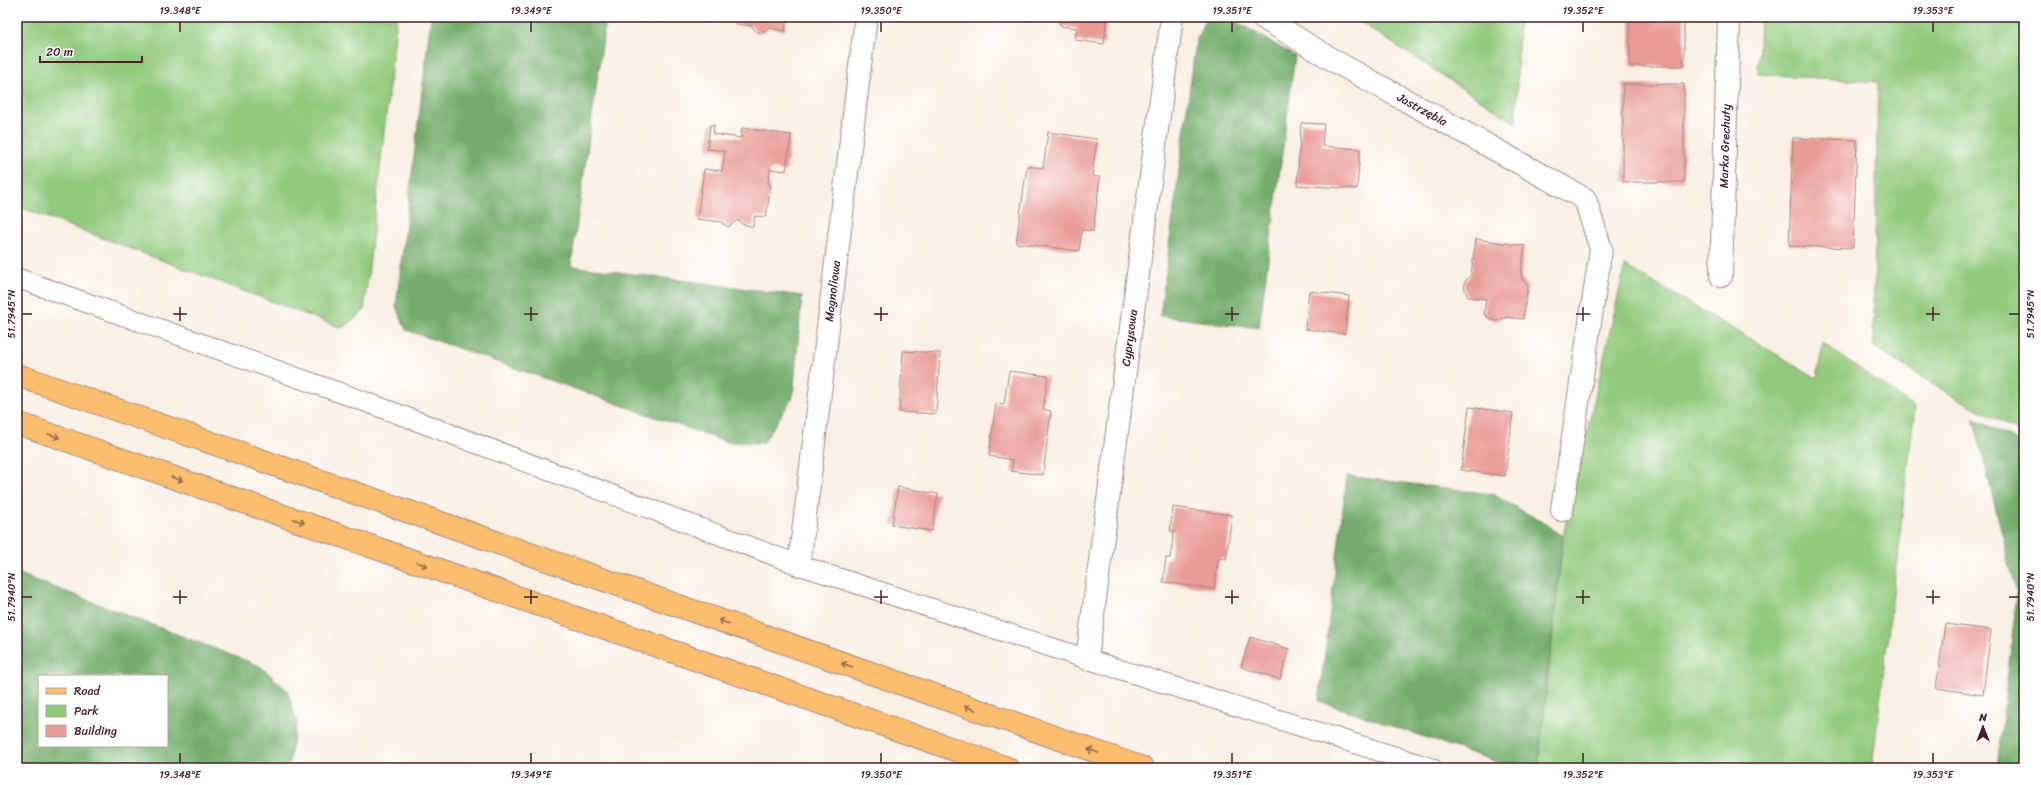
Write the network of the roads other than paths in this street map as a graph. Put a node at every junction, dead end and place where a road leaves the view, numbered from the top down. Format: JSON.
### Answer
{"nodes":[{"id":1,"x":866,"y":17,"type":"edge"},
{"id":2,"x":1172,"y":17,"type":"edge"},
{"id":3,"x":1262,"y":17,"type":"edge"},
{"id":4,"x":1729,"y":17,"type":"edge"},
{"id":5,"x":1721,"y":276,"type":"dead end"},
{"id":6,"x":17,"y":278,"type":"edge"},
{"id":7,"x":17,"y":375,"type":"edge"},
{"id":8,"x":17,"y":423,"type":"edge"},
{"id":9,"x":1562,"y":510,"type":"dead end"},
{"id":10,"x":799,"y":565,"type":"junction"},
{"id":11,"x":1087,"y":659,"type":"junction"},
{"id":12,"x":1007,"y":768,"type":"edge"},
{"id":13,"x":1143,"y":768,"type":"edge"},
{"id":14,"x":1432,"y":768,"type":"edge"}],
"edges":[{"from":1,"to":10,"type":"street","name":"Magnoliowa"},
{"from":2,"to":11,"type":"street","name":"Cyprysowa"},
{"from":3,"to":9,"type":"street","name":"Jastrzębia"},
{"from":4,"to":5,"type":"street","name":"Marka Grechuty"},
{"from":6,"to":10,"type":"lane"},
{"from":13,"to":7,"type":"main road","one_way":true},
{"from":8,"to":12,"type":"main road","one_way":true},
{"from":10,"to":11,"type":"lane"},
{"from":11,"to":14,"type":"lane"}]}
